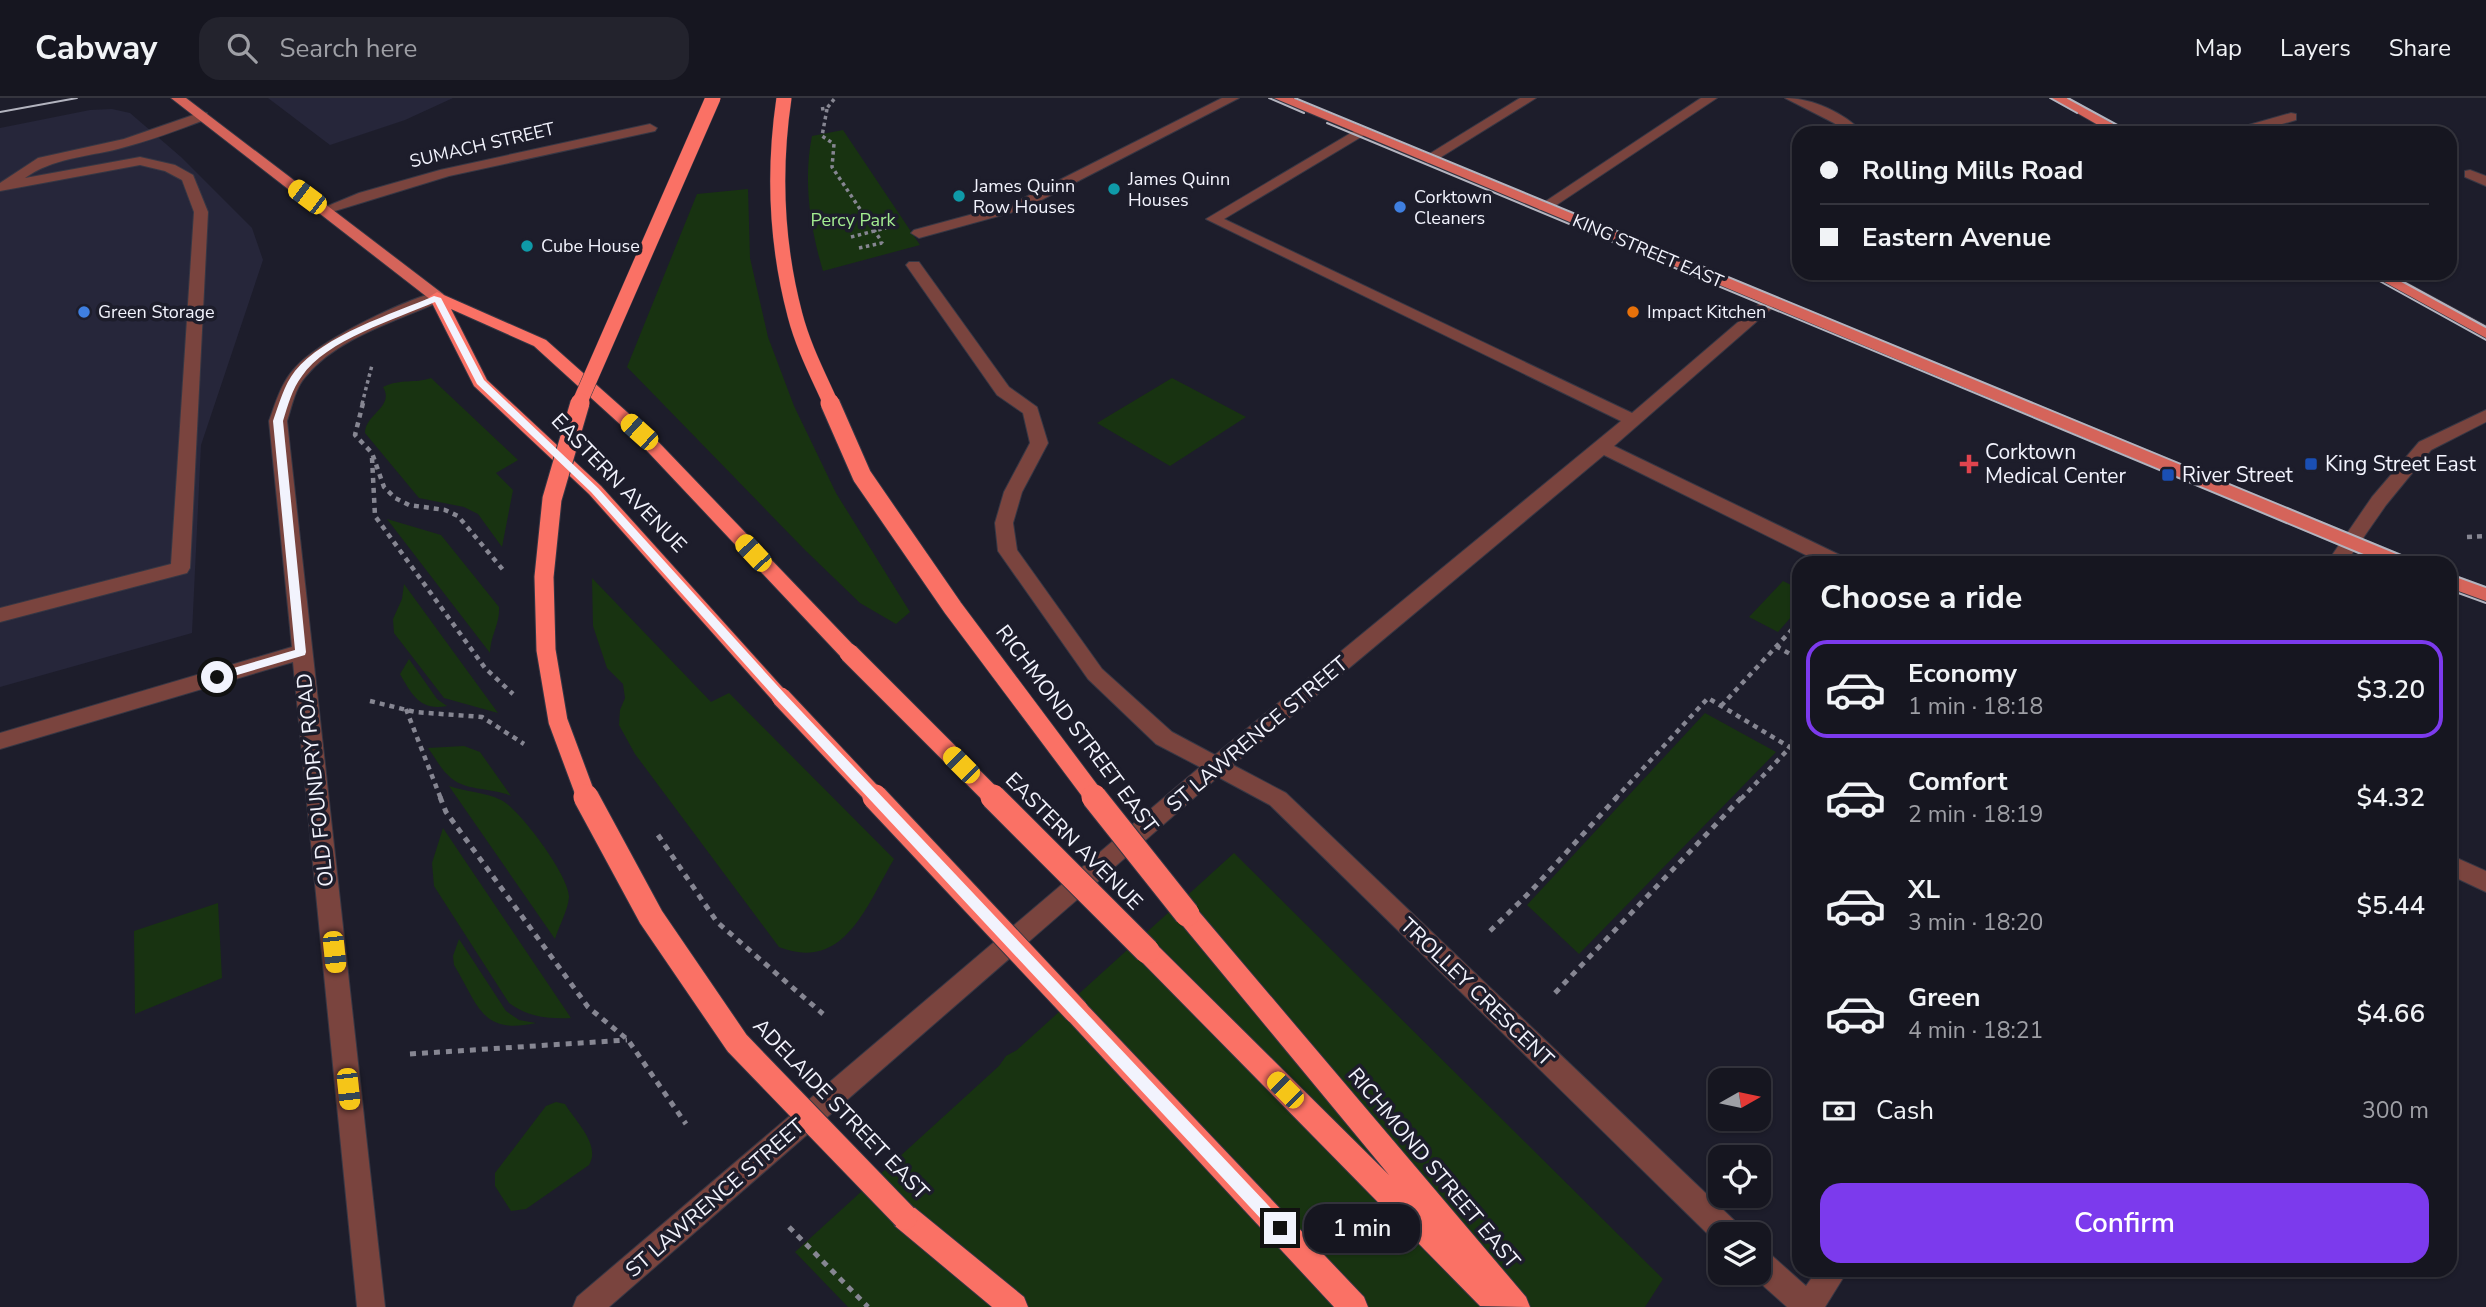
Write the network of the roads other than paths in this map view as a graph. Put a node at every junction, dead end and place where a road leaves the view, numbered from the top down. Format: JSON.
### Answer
{"nodes":[{"id":1,"x":178,"y":98,"type":"edge"},
{"id":2,"x":713,"y":98,"type":"edge"},
{"id":3,"x":784,"y":98,"type":"edge"},
{"id":4,"x":1232,"y":98,"type":"edge"},
{"id":5,"x":1281,"y":98,"type":"edge"},
{"id":6,"x":1529,"y":98,"type":"edge"},
{"id":7,"x":1710,"y":98,"type":"edge"},
{"id":8,"x":1792,"y":98,"type":"edge"},
{"id":9,"x":2058,"y":98,"type":"edge"},
{"id":10,"x":202,"y":116,"type":"junction"},
{"id":11,"x":2291,"y":117,"type":"dead end"},
{"id":12,"x":1847,"y":126,"type":"edge"},
{"id":13,"x":2109,"y":126,"type":"edge"},
{"id":14,"x":2260,"y":126,"type":"edge"},
{"id":15,"x":650,"y":128,"type":"dead end"},
{"id":16,"x":1361,"y":131,"type":"junction"},
{"id":17,"x":1428,"y":159,"type":"junction"},
{"id":18,"x":2470,"y":174,"type":"dead end"},
{"id":19,"x":2486,"y":182,"type":"edge"},
{"id":20,"x":4,"y":186,"type":"edge"},
{"id":21,"x":1544,"y":207,"type":"junction"},
{"id":22,"x":325,"y":210,"type":"junction"},
{"id":23,"x":919,"y":233,"type":"road end"},
{"id":24,"x":914,"y":265,"type":"dead end"},
{"id":25,"x":2389,"y":280,"type":"edge"},
{"id":26,"x":437,"y":298,"type":"junction"},
{"id":27,"x":1771,"y":302,"type":"junction"},
{"id":28,"x":2486,"y":334,"type":"edge"},
{"id":29,"x":2486,"y":415,"type":"edge"},
{"id":30,"x":1633,"y":420,"type":"junction"},
{"id":31,"x":1602,"y":447,"type":"junction"},
{"id":32,"x":2349,"y":542,"type":"junction"},
{"id":33,"x":1825,"y":556,"type":"edge"},
{"id":34,"x":2340,"y":556,"type":"edge"},
{"id":35,"x":2384,"y":556,"type":"edge"},
{"id":36,"x":2457,"y":584,"type":"edge"},
{"id":37,"x":2486,"y":594,"type":"edge"},
{"id":38,"x":0,"y":615,"type":"edge"},
{"id":39,"x":301,"y":652,"type":"junction"},
{"id":40,"x":0,"y":741,"type":"edge"},
{"id":41,"x":1215,"y":767,"type":"junction"},
{"id":42,"x":2457,"y":868,"type":"edge"},
{"id":43,"x":2486,"y":882,"type":"edge"},
{"id":44,"x":1716,"y":1222,"type":"edge"},
{"id":45,"x":1771,"y":1274,"type":"edge"},
{"id":46,"x":1829,"y":1277,"type":"edge"},
{"id":47,"x":371,"y":1307,"type":"edge"},
{"id":48,"x":587,"y":1307,"type":"edge"},
{"id":49,"x":1014,"y":1307,"type":"edge"},
{"id":50,"x":1354,"y":1307,"type":"edge"},
{"id":51,"x":1502,"y":1307,"type":"edge"},
{"id":52,"x":1516,"y":1307,"type":"edge"},
{"id":53,"x":1808,"y":1307,"type":"edge"}],
"edges":[{"from":1,"to":10,"type":"main road","name":"EASTERN AVENUE"},
{"from":2,"to":49,"type":"highway","name":"ADELAIDE STREET EAST","bridge":true},
{"from":3,"to":52,"type":"highway","name":"RICHMOND STREET EAST","bridge":true},
{"from":4,"to":23,"type":"street"},
{"from":5,"to":16,"type":"main road","name":"KING STREET EAST"},
{"from":6,"to":17,"type":"street"},
{"from":7,"to":21,"type":"street"},
{"from":8,"to":12,"type":"street"},
{"from":9,"to":13,"type":"main road"},
{"from":10,"to":20,"type":"street"},
{"from":10,"to":22,"type":"main road","name":"EASTERN AVENUE"},
{"from":11,"to":14,"type":"street"},
{"from":15,"to":22,"type":"street","name":"SUMACH STREET"},
{"from":16,"to":17,"type":"main road","name":"KING STREET EAST"},
{"from":16,"to":30,"type":"street"},
{"from":17,"to":21,"type":"main road","name":"KING STREET EAST"},
{"from":18,"to":19,"type":"street"},
{"from":20,"to":38,"type":"street"},
{"from":21,"to":27,"type":"main road","name":"KING STREET EAST"},
{"from":22,"to":26,"type":"main road","name":"EASTERN AVENUE"},
{"from":24,"to":41,"type":"street","name":"TROLLEY CRESCENT"},
{"from":25,"to":28,"type":"main road"},
{"from":26,"to":39,"type":"street","name":"OLD FOUNDRY ROAD"},
{"from":26,"to":50,"type":"highway","name":"EASTERN AVENUE","bridge":true},
{"from":26,"to":51,"type":"highway","name":"EASTERN AVENUE","bridge":true},
{"from":27,"to":30,"type":"street","name":"ST LAWRENCE STREET"},
{"from":27,"to":32,"type":"main road","name":"KING STREET EAST"},
{"from":29,"to":32,"type":"street"},
{"from":30,"to":31,"type":"street","name":"ST LAWRENCE STREET"},
{"from":31,"to":33,"type":"street"},
{"from":31,"to":41,"type":"street","name":"ST LAWRENCE STREET"},
{"from":32,"to":34,"type":"street"},
{"from":32,"to":35,"type":"main road","name":"KING STREET EAST"},
{"from":36,"to":37,"type":"main road"},
{"from":39,"to":40,"type":"street"},
{"from":39,"to":47,"type":"street","name":"OLD FOUNDRY ROAD"},
{"from":41,"to":44,"type":"street","name":"TROLLEY CRESCENT"},
{"from":41,"to":48,"type":"street","name":"ST LAWRENCE STREET"},
{"from":42,"to":43,"type":"street"},
{"from":45,"to":53,"type":"street"},
{"from":46,"to":53,"type":"street"}]}
